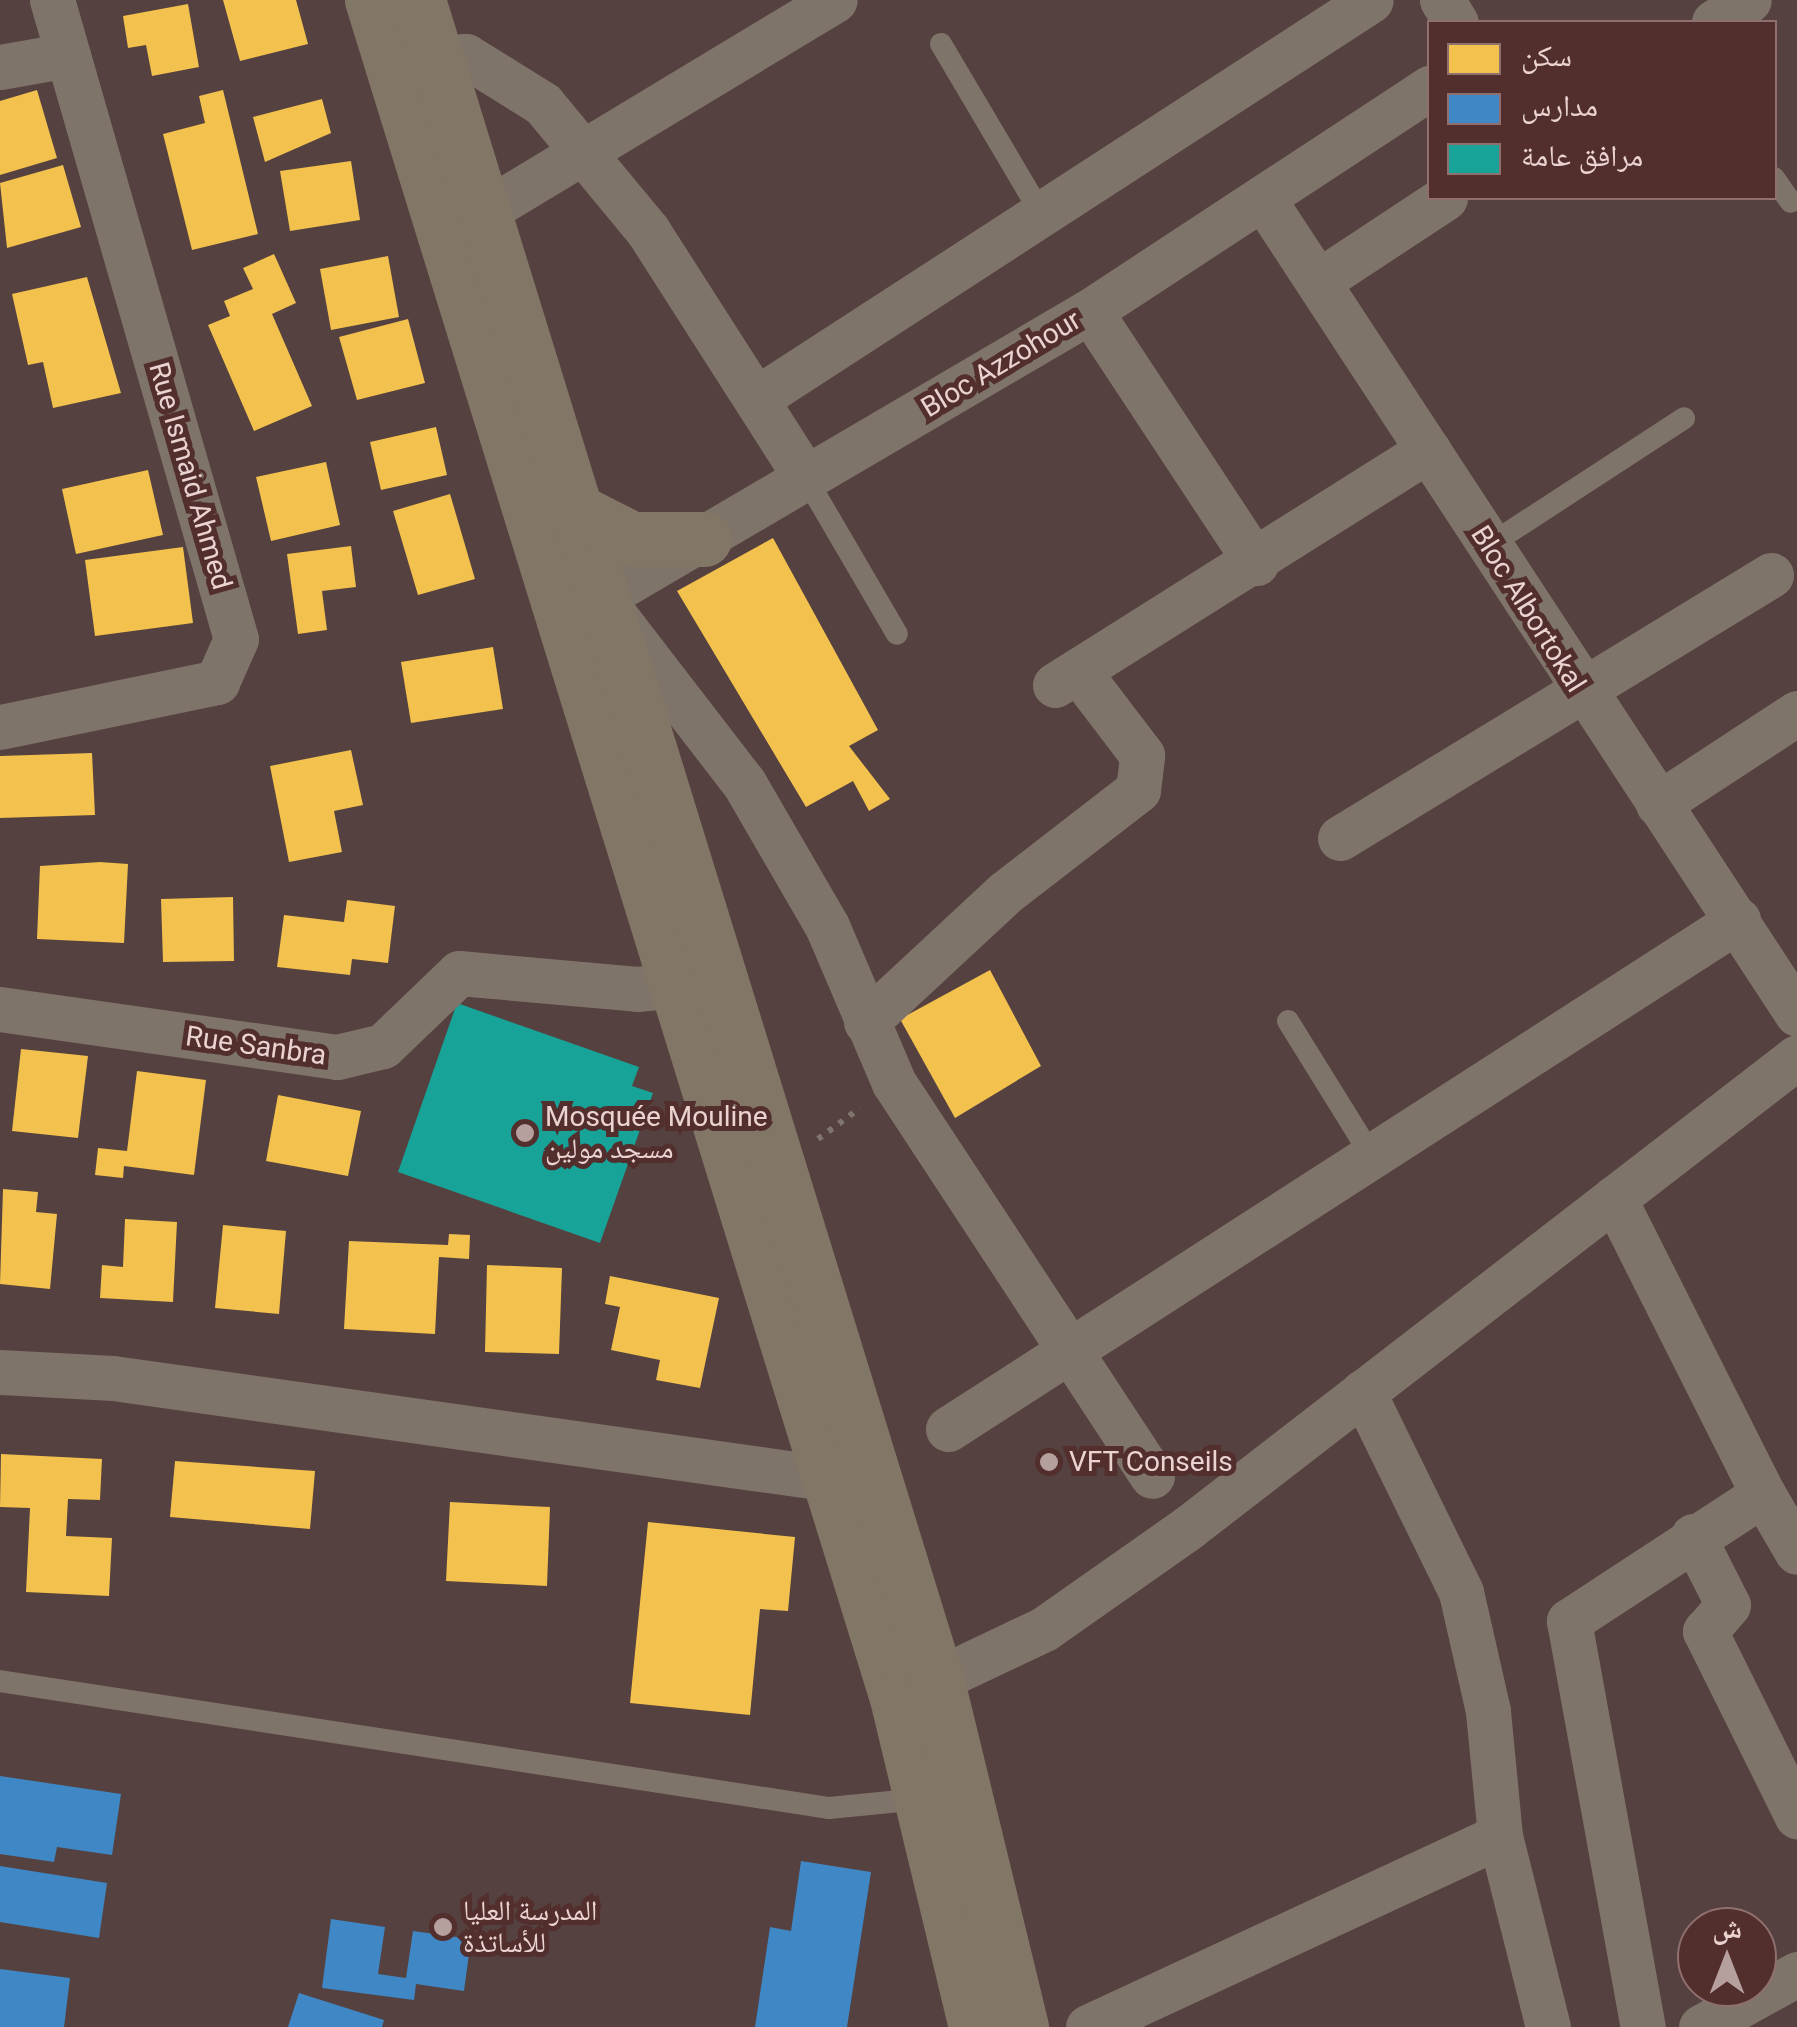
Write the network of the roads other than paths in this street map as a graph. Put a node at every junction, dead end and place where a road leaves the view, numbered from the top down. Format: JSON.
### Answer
{"nodes":[{"id":1,"x":52,"y":0,"type":"edge"},
{"id":2,"x":372,"y":0,"type":"edge"},
{"id":3,"x":418,"y":0,"type":"edge"},
{"id":4,"x":835,"y":0,"type":"edge"},
{"id":5,"x":1371,"y":0,"type":"edge"},
{"id":6,"x":1749,"y":0,"type":"edge"},
{"id":7,"x":1717,"y":20,"type":"edge"},
{"id":8,"x":941,"y":44,"type":"dead end"},
{"id":9,"x":68,"y":55,"type":"junction"},
{"id":10,"x":412,"y":59,"type":"junction"},
{"id":11,"x":0,"y":67,"type":"edge"},
{"id":12,"x":1427,"y":90,"type":"edge"},
{"id":13,"x":586,"y":152,"type":"junction"},
{"id":14,"x":1777,"y":182,"type":"edge"},
{"id":15,"x":1264,"y":200,"type":"junction"},
{"id":16,"x":1442,"y":200,"type":"edge"},
{"id":17,"x":1791,"y":202,"type":"dead end"},
{"id":18,"x":1042,"y":215,"type":"junction"},
{"id":19,"x":462,"y":225,"type":"junction"},
{"id":20,"x":1319,"y":281,"type":"junction"},
{"id":21,"x":1090,"y":311,"type":"junction"},
{"id":22,"x":759,"y":397,"type":"junction"},
{"id":23,"x":1684,"y":418,"type":"dead end"},
{"id":24,"x":1428,"y":450,"type":"junction"},
{"id":25,"x":807,"y":480,"type":"junction"},
{"id":26,"x":573,"y":509,"type":"junction"},
{"id":27,"x":704,"y":539,"type":"junction"},
{"id":28,"x":1488,"y":546,"type":"junction"},
{"id":29,"x":1256,"y":563,"type":"junction"},
{"id":30,"x":1772,"y":575,"type":"dead end"},
{"id":31,"x":581,"y":610,"type":"junction"},
{"id":32,"x":896,"y":634,"type":"dead end"},
{"id":33,"x":1576,"y":686,"type":"junction"},
{"id":34,"x":1797,"y":713,"type":"edge"},
{"id":35,"x":0,"y":727,"type":"edge"},
{"id":36,"x":1658,"y":804,"type":"junction"},
{"id":37,"x":1340,"y":838,"type":"dead end"},
{"id":38,"x":1738,"y":920,"type":"junction"},
{"id":39,"x":698,"y":984,"type":"junction"},
{"id":40,"x":0,"y":1009,"type":"edge"},
{"id":41,"x":1797,"y":1014,"type":"edge"},
{"id":42,"x":1288,"y":1020,"type":"dead end"},
{"id":43,"x":866,"y":1022,"type":"junction"},
{"id":44,"x":1797,"y":1057,"type":"edge"},
{"id":45,"x":1373,"y":1158,"type":"junction"},
{"id":46,"x":1614,"y":1198,"type":"junction"},
{"id":47,"x":1068,"y":1356,"type":"junction"},
{"id":48,"x":0,"y":1372,"type":"edge"},
{"id":49,"x":1363,"y":1392,"type":"junction"},
{"id":50,"x":948,"y":1429,"type":"dead end"},
{"id":51,"x":1152,"y":1476,"type":"dead end"},
{"id":52,"x":853,"y":1482,"type":"junction"},
{"id":53,"x":1762,"y":1494,"type":"junction"},
{"id":54,"x":1693,"y":1536,"type":"junction"},
{"id":55,"x":1797,"y":1552,"type":"edge"},
{"id":56,"x":0,"y":1680,"type":"edge"},
{"id":57,"x":917,"y":1690,"type":"junction"},
{"id":58,"x":925,"y":1798,"type":"junction"},
{"id":59,"x":1797,"y":1816,"type":"edge"},
{"id":60,"x":1500,"y":1836,"type":"junction"},
{"id":61,"x":1797,"y":1974,"type":"edge"},
{"id":62,"x":976,"y":2027,"type":"edge"},
{"id":63,"x":1021,"y":2027,"type":"edge"},
{"id":64,"x":1088,"y":2027,"type":"edge"},
{"id":65,"x":1548,"y":2027,"type":"edge"},
{"id":66,"x":1642,"y":2027,"type":"edge"},
{"id":67,"x":1701,"y":2027,"type":"edge"}],
"edges":[{"from":1,"to":9,"type":"street","name":"Rue Ismaid Ahmed"},
{"from":2,"to":10,"type":"main road"},
{"from":3,"to":10,"type":"main road"},
{"from":4,"to":13,"type":"street"},
{"from":5,"to":18,"type":"street"},
{"from":6,"to":7,"type":"street"},
{"from":8,"to":18,"type":"lane"},
{"from":9,"to":11,"type":"street"},
{"from":9,"to":35,"type":"street","name":"Rue Ismaid Ahmed"},
{"from":10,"to":13,"type":"street"},
{"from":10,"to":19,"type":"main road"},
{"from":12,"to":15,"type":"street","name":"Bloc Azzohour"},
{"from":13,"to":19,"type":"street"},
{"from":13,"to":22,"type":"street"},
{"from":14,"to":17,"type":"lane"},
{"from":15,"to":20,"type":"street","name":"Bloc Albortokal"},
{"from":15,"to":21,"type":"street","name":"Bloc Azzohour"},
{"from":16,"to":20,"type":"street"},
{"from":18,"to":22,"type":"street"},
{"from":19,"to":26,"type":"main road"},
{"from":19,"to":31,"type":"main road"},
{"from":20,"to":24,"type":"street","name":"Bloc Albortokal"},
{"from":21,"to":25,"type":"street","name":"Bloc Azzohour"},
{"from":21,"to":29,"type":"street"},
{"from":22,"to":25,"type":"street"},
{"from":23,"to":28,"type":"lane"},
{"from":24,"to":28,"type":"street","name":"Bloc Albortokal"},
{"from":24,"to":29,"type":"street"},
{"from":25,"to":27,"type":"street","name":"Bloc Azzohour"},
{"from":25,"to":32,"type":"lane"},
{"from":26,"to":27,"type":"main road"},
{"from":26,"to":31,"type":"main road"},
{"from":27,"to":31,"type":"street","name":"Bloc Azzohour"},
{"from":28,"to":33,"type":"street","name":"Bloc Albortokal"},
{"from":29,"to":43,"type":"street"},
{"from":30,"to":33,"type":"street"},
{"from":31,"to":39,"type":"main road"},
{"from":31,"to":43,"type":"street"},
{"from":33,"to":36,"type":"street","name":"Bloc Albortokal"},
{"from":33,"to":37,"type":"street"},
{"from":34,"to":36,"type":"street"},
{"from":36,"to":38,"type":"street","name":"Bloc Albortokal"},
{"from":38,"to":41,"type":"street","name":"Bloc Albortokal"},
{"from":38,"to":45,"type":"street"},
{"from":39,"to":40,"type":"street","name":"Rue Sanbra"},
{"from":39,"to":52,"type":"main road"},
{"from":42,"to":45,"type":"lane"},
{"from":43,"to":47,"type":"street"},
{"from":44,"to":46,"type":"street"},
{"from":45,"to":47,"type":"street"},
{"from":46,"to":49,"type":"street"},
{"from":46,"to":53,"type":"street"},
{"from":47,"to":50,"type":"street"},
{"from":47,"to":51,"type":"street"},
{"from":48,"to":52,"type":"street"},
{"from":49,"to":57,"type":"street"},
{"from":49,"to":60,"type":"street"},
{"from":52,"to":57,"type":"main road"},
{"from":53,"to":54,"type":"street"},
{"from":53,"to":55,"type":"street"},
{"from":54,"to":59,"type":"street"},
{"from":54,"to":66,"type":"street"},
{"from":56,"to":58,"type":"lane"},
{"from":57,"to":58,"type":"main road"},
{"from":57,"to":63,"type":"main road"},
{"from":58,"to":62,"type":"main road"},
{"from":60,"to":64,"type":"street"},
{"from":60,"to":65,"type":"street"},
{"from":61,"to":67,"type":"street"}]}
